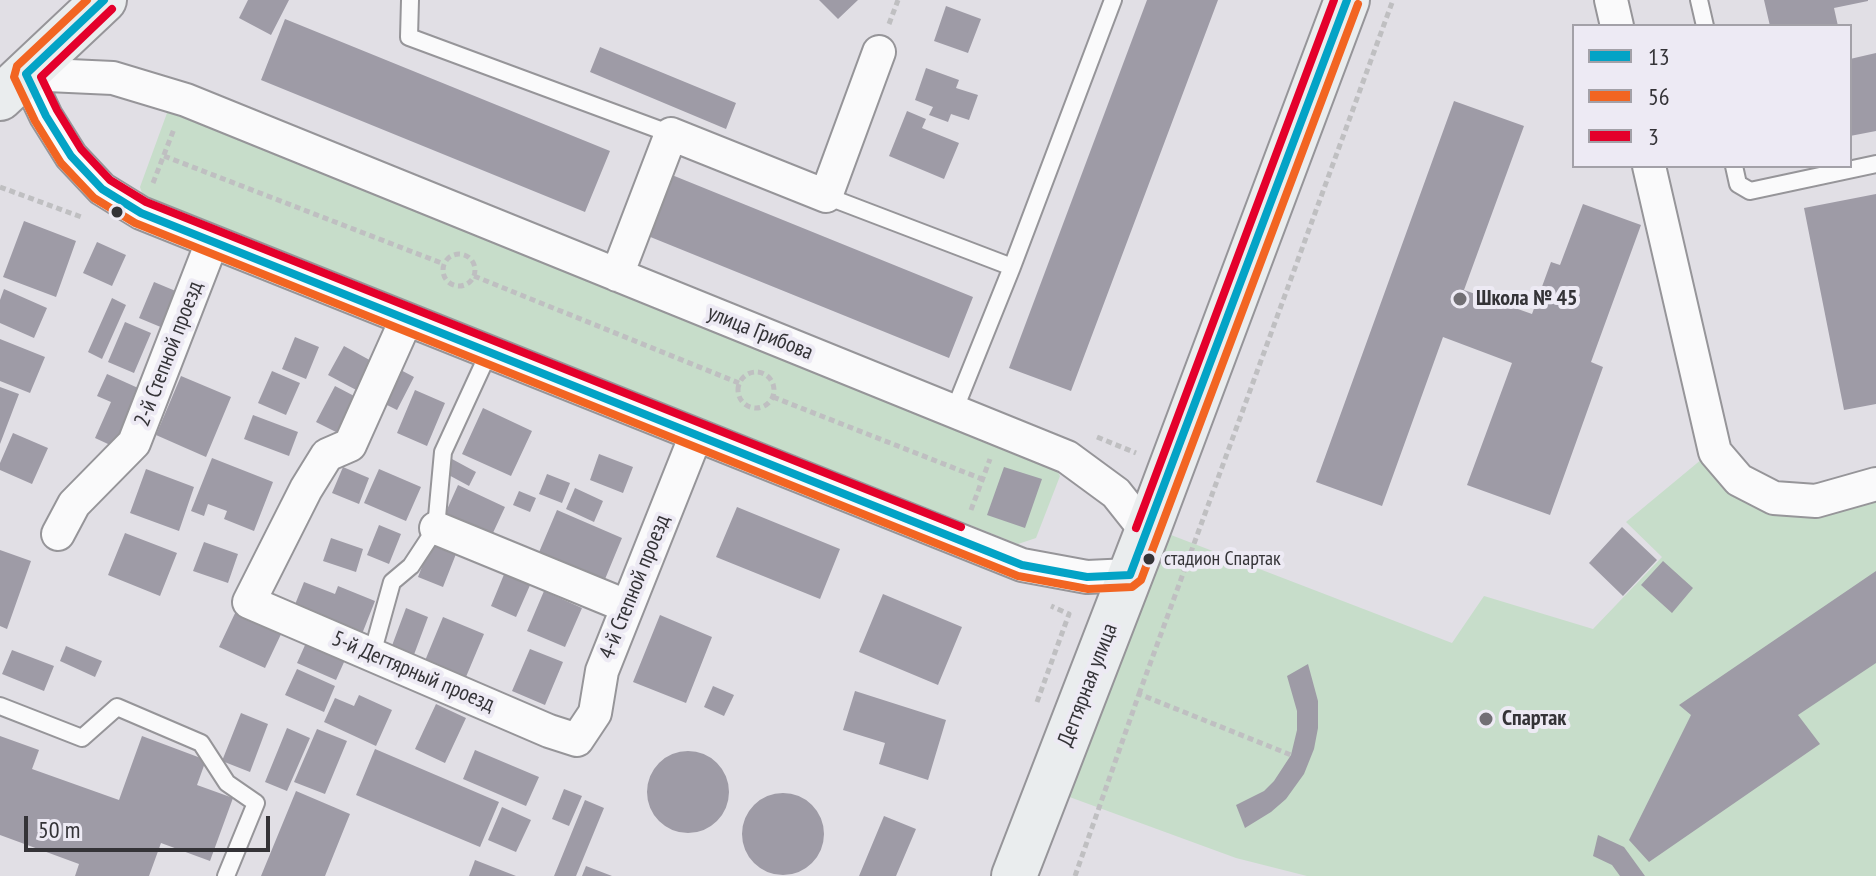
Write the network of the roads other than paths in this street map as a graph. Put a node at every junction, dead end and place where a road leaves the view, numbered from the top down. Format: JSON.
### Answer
{"nodes":[{"id":1,"x":104,"y":0,"type":"edge"},
{"id":2,"x":410,"y":0,"type":"edge"},
{"id":3,"x":1113,"y":0,"type":"edge"},
{"id":4,"x":1347,"y":0,"type":"edge"},
{"id":5,"x":1611,"y":0,"type":"edge"},
{"id":6,"x":1699,"y":0,"type":"edge"},
{"id":7,"x":1617,"y":24,"type":"edge"},
{"id":8,"x":1705,"y":24,"type":"edge"},
{"id":9,"x":879,"y":52,"type":"dead end"},
{"id":10,"x":13,"y":86,"type":"edge"},
{"id":11,"x":671,"y":134,"type":"junction"},
{"id":12,"x":1876,"y":164,"type":"edge"},
{"id":13,"x":1649,"y":168,"type":"edge"},
{"id":14,"x":1734,"y":168,"type":"edge"},
{"id":15,"x":826,"y":196,"type":"junction"},
{"id":16,"x":212,"y":242,"type":"junction"},
{"id":17,"x":1012,"y":267,"type":"junction"},
{"id":18,"x":617,"y":275,"type":"junction"},
{"id":19,"x":406,"y":320,"type":"junction"},
{"id":20,"x":489,"y":352,"type":"junction"},
{"id":21,"x":954,"y":411,"type":"junction"},
{"id":22,"x":696,"y":435,"type":"junction"},
{"id":23,"x":1876,"y":484,"type":"edge"},
{"id":24,"x":436,"y":528,"type":"junction"},
{"id":25,"x":1147,"y":532,"type":"junction"},
{"id":26,"x":58,"y":534,"type":"dead end"},
{"id":27,"x":1130,"y":575,"type":"junction"},
{"id":28,"x":626,"y":606,"type":"junction"},
{"id":29,"x":372,"y":654,"type":"junction"},
{"id":30,"x":0,"y":706,"type":"edge"},
{"id":31,"x":577,"y":740,"type":"joint"},
{"id":32,"x":226,"y":876,"type":"edge"},
{"id":33,"x":1014,"y":876,"type":"edge"}],
"edges":[{"from":1,"to":10,"type":"main road"},
{"from":2,"to":11,"type":"lane"},
{"from":3,"to":17,"type":"lane"},
{"from":4,"to":25,"type":"main road","name":"Дегтярная улица"},
{"from":5,"to":7,"type":"street"},
{"from":6,"to":8,"type":"lane"},
{"from":9,"to":15,"type":"street"},
{"from":10,"to":16,"type":"street"},
{"from":10,"to":18,"type":"street","name":"улица Грибова"},
{"from":11,"to":15,"type":"street"},
{"from":11,"to":18,"type":"street"},
{"from":12,"to":14,"type":"lane"},
{"from":13,"to":23,"type":"street"},
{"from":15,"to":17,"type":"lane"},
{"from":16,"to":19,"type":"street"},
{"from":16,"to":26,"type":"street","name":"2-й Степной проезд"},
{"from":17,"to":21,"type":"lane"},
{"from":18,"to":21,"type":"street","name":"улица Грибова"},
{"from":19,"to":20,"type":"street"},
{"from":19,"to":29,"type":"street","name":"5-й Дегтярный проезд"},
{"from":20,"to":22,"type":"street"},
{"from":20,"to":24,"type":"lane"},
{"from":21,"to":25,"type":"street","name":"улица Грибова"},
{"from":22,"to":27,"type":"street"},
{"from":22,"to":28,"type":"street","name":"4-й Степной проезд"},
{"from":24,"to":28,"type":"street"},
{"from":24,"to":29,"type":"lane"},
{"from":25,"to":27,"type":"main road","name":"Дегтярная улица"},
{"from":27,"to":33,"type":"main road","name":"Дегтярная улица"},
{"from":28,"to":31,"type":"street","name":"4-й Степной проезд"},
{"from":29,"to":31,"type":"street","name":"5-й Дегтярный проезд"},
{"from":30,"to":32,"type":"lane"}]}
